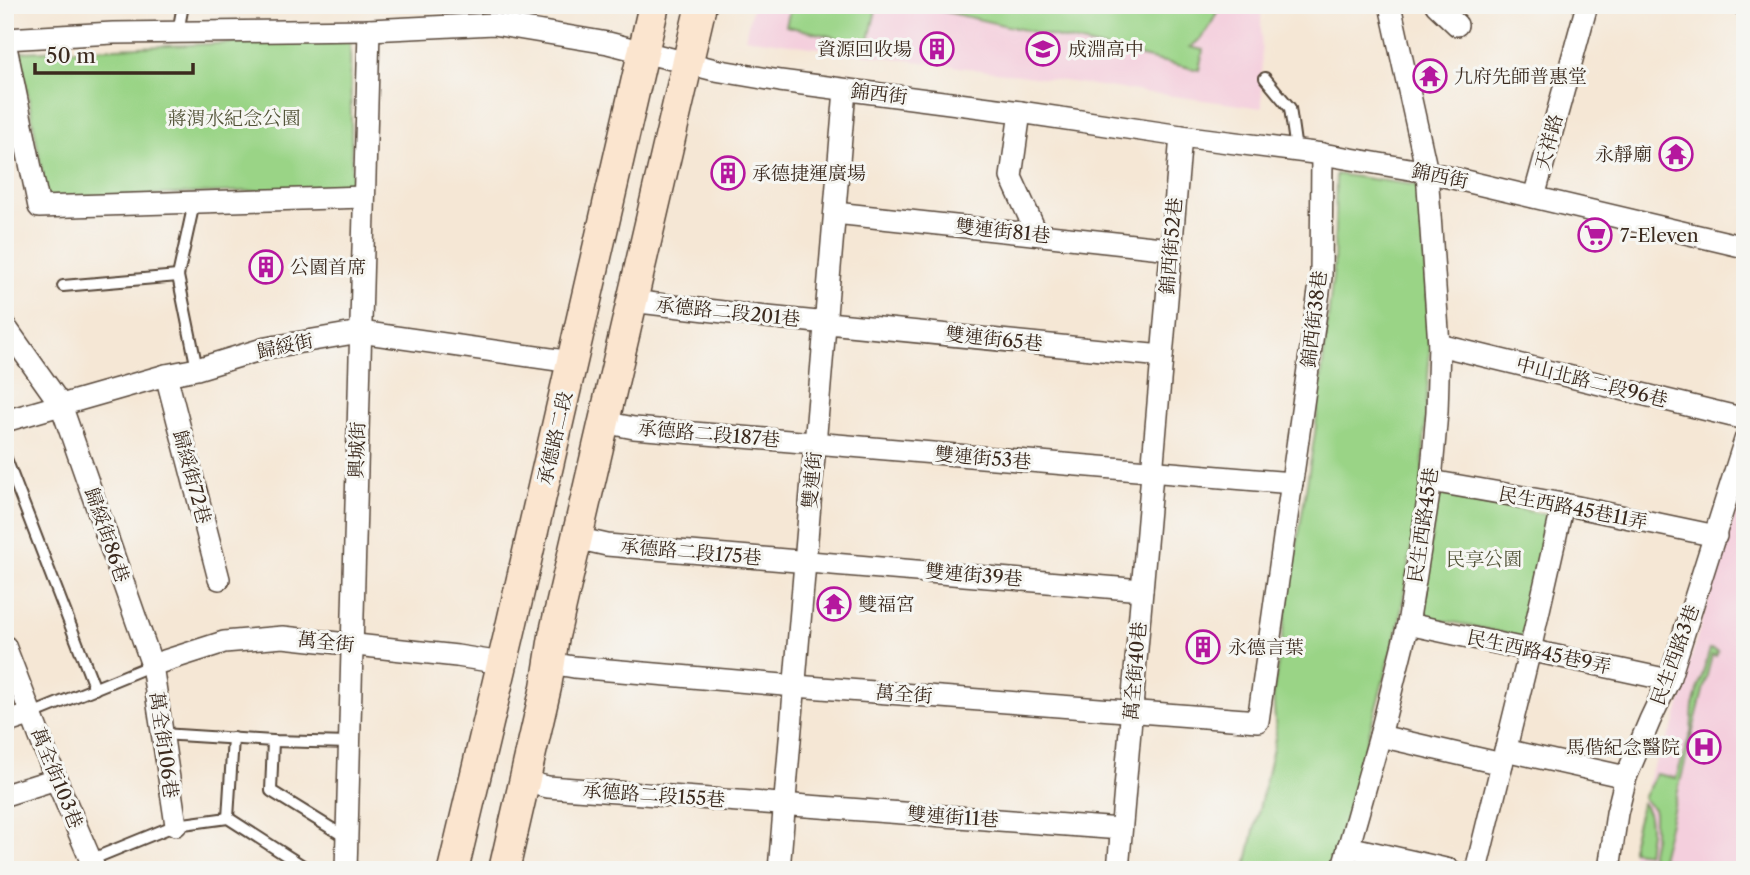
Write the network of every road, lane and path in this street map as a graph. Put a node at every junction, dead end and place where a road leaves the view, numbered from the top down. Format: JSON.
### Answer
{"nodes":[{"id":1,"x":183,"y":5,"type":"edge"},
{"id":2,"x":654,"y":5,"type":"edge"},
{"id":3,"x":701,"y":5,"type":"edge"},
{"id":4,"x":1390,"y":5,"type":"edge"},
{"id":5,"x":1436,"y":5,"type":"edge"},
{"id":6,"x":1587,"y":5,"type":"edge"},
{"id":7,"x":496,"y":15,"type":"edge"},
{"id":8,"x":1457,"y":25,"type":"dead end"},
{"id":9,"x":369,"y":30,"type":"junction"},
{"id":10,"x":178,"y":32,"type":"junction"},
{"id":11,"x":5,"y":40,"type":"edge"},
{"id":12,"x":644,"y":52,"type":"junction"},
{"id":13,"x":687,"y":64,"type":"junction"},
{"id":14,"x":1265,"y":78,"type":"dead end"},
{"id":15,"x":845,"y":90,"type":"junction"},
{"id":16,"x":1020,"y":112,"type":"junction"},
{"id":17,"x":1181,"y":136,"type":"junction"},
{"id":18,"x":1296,"y":150,"type":"junction"},
{"id":19,"x":1322,"y":154,"type":"junction"},
{"id":20,"x":1427,"y":172,"type":"junction"},
{"id":21,"x":364,"y":197,"type":"junction"},
{"id":22,"x":1534,"y":197,"type":"junction"},
{"id":23,"x":194,"y":203,"type":"junction"},
{"id":24,"x":835,"y":213,"type":"junction"},
{"id":25,"x":1037,"y":234,"type":"junction"},
{"id":26,"x":1745,"y":247,"type":"edge"},
{"id":27,"x":1171,"y":249,"type":"junction"},
{"id":28,"x":178,"y":276,"type":"junction"},
{"id":29,"x":63,"y":286,"type":"dead end"},
{"id":30,"x":631,"y":300,"type":"junction"},
{"id":31,"x":825,"y":322,"type":"junction"},
{"id":32,"x":5,"y":326,"type":"edge"},
{"id":33,"x":360,"y":332,"type":"junction"},
{"id":34,"x":1439,"y":345,"type":"junction"},
{"id":35,"x":1162,"y":356,"type":"junction"},
{"id":36,"x":572,"y":362,"type":"junction"},
{"id":37,"x":197,"y":369,"type":"junction"},
{"id":38,"x":166,"y":375,"type":"junction"},
{"id":39,"x":61,"y":405,"type":"junction"},
{"id":40,"x":1745,"y":419,"type":"edge"},
{"id":41,"x":5,"y":421,"type":"edge"},
{"id":42,"x":603,"y":422,"type":"junction"},
{"id":43,"x":1745,"y":440,"type":"edge"},
{"id":44,"x":815,"y":444,"type":"junction"},
{"id":45,"x":5,"y":456,"type":"edge"},
{"id":46,"x":1152,"y":473,"type":"junction"},
{"id":47,"x":1431,"y":481,"type":"junction"},
{"id":48,"x":1292,"y":483,"type":"junction"},
{"id":49,"x":1563,"y":504,"type":"junction"},
{"id":50,"x":1716,"y":536,"type":"junction"},
{"id":51,"x":576,"y":538,"type":"junction"},
{"id":52,"x":805,"y":561,"type":"junction"},
{"id":53,"x":219,"y":579,"type":"dead end"},
{"id":54,"x":1142,"y":590,"type":"junction"},
{"id":55,"x":1408,"y":624,"type":"junction"},
{"id":56,"x":352,"y":645,"type":"junction"},
{"id":57,"x":5,"y":646,"type":"edge"},
{"id":58,"x":1530,"y":650,"type":"junction"},
{"id":59,"x":502,"y":663,"type":"junction"},
{"id":60,"x":550,"y":663,"type":"junction"},
{"id":61,"x":152,"y":665,"type":"junction"},
{"id":62,"x":1669,"y":680,"type":"junction"},
{"id":63,"x":795,"y":686,"type":"junction"},
{"id":64,"x":96,"y":688,"type":"junction"},
{"id":65,"x":1132,"y":712,"type":"junction"},
{"id":66,"x":32,"y":714,"type":"junction"},
{"id":67,"x":1258,"y":721,"type":"joint"},
{"id":68,"x":5,"y":723,"type":"edge"},
{"id":69,"x":162,"y":734,"type":"junction"},
{"id":70,"x":1380,"y":736,"type":"junction"},
{"id":71,"x":233,"y":738,"type":"junction"},
{"id":72,"x":273,"y":741,"type":"junction"},
{"id":73,"x":350,"y":743,"type":"junction"},
{"id":74,"x":1503,"y":757,"type":"junction"},
{"id":75,"x":1626,"y":777,"type":"junction"},
{"id":76,"x":56,"y":779,"type":"junction"},
{"id":77,"x":524,"y":782,"type":"junction"},
{"id":78,"x":5,"y":795,"type":"edge"},
{"id":79,"x":784,"y":804,"type":"junction"},
{"id":80,"x":228,"y":818,"type":"junction"},
{"id":81,"x":176,"y":825,"type":"junction"},
{"id":82,"x":1121,"y":829,"type":"junction"},
{"id":83,"x":347,"y":838,"type":"junction"},
{"id":84,"x":1348,"y":847,"type":"junction"},
{"id":85,"x":93,"y":865,"type":"edge"},
{"id":86,"x":309,"y":870,"type":"edge"},
{"id":87,"x":346,"y":870,"type":"edge"},
{"id":88,"x":453,"y":870,"type":"edge"},
{"id":89,"x":503,"y":870,"type":"edge"},
{"id":90,"x":779,"y":870,"type":"edge"},
{"id":91,"x":1118,"y":870,"type":"edge"},
{"id":92,"x":1342,"y":870,"type":"edge"},
{"id":93,"x":1450,"y":870,"type":"edge"},
{"id":94,"x":1476,"y":870,"type":"edge"},
{"id":95,"x":1609,"y":870,"type":"edge"}],
"edges":[{"from":1,"to":10,"type":"lane"},
{"from":2,"to":12,"type":"main road","name":"承德路二段"},
{"from":3,"to":13,"type":"main road"},
{"from":4,"to":20,"type":"street","name":"民生西路45巷"},
{"from":5,"to":8,"type":"street"},
{"from":6,"to":22,"type":"street","name":"天祥路"},
{"from":7,"to":9,"type":"street","name":"錦西街"},
{"from":7,"to":12,"type":"street","name":"錦西街"},
{"from":9,"to":10,"type":"street","name":"錦西街"},
{"from":9,"to":21,"type":"street","name":"興城街"},
{"from":10,"to":11,"type":"street","name":"錦西街"},
{"from":11,"to":23,"type":"street"},
{"from":12,"to":13,"type":"street","name":"錦西街"},
{"from":12,"to":36,"type":"main road","name":"承德路二段"},
{"from":13,"to":15,"type":"street","name":"錦西街"},
{"from":13,"to":30,"type":"main road"},
{"from":14,"to":18,"type":"lane"},
{"from":15,"to":16,"type":"street","name":"錦西街"},
{"from":15,"to":24,"type":"street","name":"雙連街"},
{"from":16,"to":17,"type":"street","name":"錦西街"},
{"from":16,"to":25,"type":"street"},
{"from":17,"to":18,"type":"street","name":"錦西街"},
{"from":17,"to":27,"type":"street","name":"錦西街52巷"},
{"from":18,"to":19,"type":"street","name":"錦西街"},
{"from":19,"to":20,"type":"street","name":"錦西街"},
{"from":19,"to":48,"type":"street","name":"錦西街38巷"},
{"from":20,"to":22,"type":"street","name":"錦西街"},
{"from":20,"to":34,"type":"street","name":"民生西路45巷"},
{"from":21,"to":23,"type":"street"},
{"from":21,"to":33,"type":"street","name":"興城街"},
{"from":22,"to":26,"type":"street","name":"錦西街"},
{"from":23,"to":28,"type":"lane"},
{"from":24,"to":25,"type":"street","name":"雙連街81巷"},
{"from":24,"to":31,"type":"street","name":"雙連街"},
{"from":25,"to":27,"type":"street","name":"雙連街81巷"},
{"from":27,"to":35,"type":"street","name":"錦西街52巷"},
{"from":28,"to":29,"type":"lane"},
{"from":28,"to":37,"type":"lane"},
{"from":30,"to":31,"type":"street","name":"承德路二段201巷"},
{"from":30,"to":42,"type":"main road"},
{"from":31,"to":35,"type":"street","name":"雙連街65巷"},
{"from":31,"to":44,"type":"street","name":"雙連街"},
{"from":32,"to":39,"type":"street","name":"歸綏街86巷"},
{"from":33,"to":36,"type":"street","name":"歸綏街"},
{"from":33,"to":37,"type":"street","name":"歸綏街"},
{"from":33,"to":56,"type":"street","name":"興城街"},
{"from":34,"to":40,"type":"street","name":"中山北路二段96巷"},
{"from":34,"to":47,"type":"street","name":"民生西路45巷"},
{"from":35,"to":46,"type":"street","name":"錦西街52巷"},
{"from":36,"to":59,"type":"main road","name":"承德路二段"},
{"from":37,"to":38,"type":"street","name":"歸綏街"},
{"from":38,"to":39,"type":"street","name":"歸綏街"},
{"from":38,"to":53,"type":"street","name":"歸綏街72巷"},
{"from":39,"to":41,"type":"street","name":"歸綏街"},
{"from":39,"to":61,"type":"street","name":"歸綏街86巷"},
{"from":42,"to":44,"type":"street","name":"承德路二段187巷"},
{"from":42,"to":51,"type":"main road"},
{"from":43,"to":50,"type":"street","name":"民生西路3巷"},
{"from":44,"to":46,"type":"street","name":"雙連街53巷"},
{"from":44,"to":52,"type":"street","name":"雙連街"},
{"from":45,"to":64,"type":"lane"},
{"from":46,"to":48,"type":"street"},
{"from":46,"to":54,"type":"street","name":"萬全街40巷"},
{"from":47,"to":49,"type":"street","name":"民生西路45巷11弄"},
{"from":47,"to":55,"type":"street","name":"民生西路45巷"},
{"from":48,"to":67,"type":"street","name":"錦西街38巷"},
{"from":49,"to":50,"type":"street","name":"民生西路45巷11弄"},
{"from":49,"to":58,"type":"street"},
{"from":50,"to":62,"type":"street","name":"民生西路3巷"},
{"from":51,"to":52,"type":"street","name":"承德路二段175巷"},
{"from":51,"to":60,"type":"main road"},
{"from":52,"to":54,"type":"street","name":"雙連街39巷"},
{"from":52,"to":63,"type":"street","name":"雙連街"},
{"from":54,"to":65,"type":"street","name":"萬全街40巷"},
{"from":55,"to":58,"type":"street","name":"民生西路45巷9弄"},
{"from":55,"to":70,"type":"street","name":"民生西路45巷"},
{"from":56,"to":59,"type":"street","name":"萬全街"},
{"from":56,"to":61,"type":"street","name":"萬全街"},
{"from":56,"to":73,"type":"street","name":"興城街"},
{"from":57,"to":66,"type":"street","name":"萬全街103巷"},
{"from":58,"to":62,"type":"street","name":"民生西路45巷9弄"},
{"from":58,"to":74,"type":"street"},
{"from":59,"to":88,"type":"main road","name":"承德路二段"},
{"from":60,"to":63,"type":"street","name":"萬全街"},
{"from":60,"to":77,"type":"main road"},
{"from":61,"to":64,"type":"lane"},
{"from":61,"to":69,"type":"street","name":"萬全街106巷"},
{"from":62,"to":75,"type":"street","name":"民生西路3巷"},
{"from":63,"to":65,"type":"street","name":"萬全街"},
{"from":63,"to":79,"type":"street","name":"雙連街"},
{"from":64,"to":66,"type":"lane"},
{"from":65,"to":67,"type":"street","name":"萬全街"},
{"from":65,"to":82,"type":"street","name":"萬全街40巷"},
{"from":66,"to":68,"type":"street"},
{"from":66,"to":76,"type":"street","name":"萬全街103巷"},
{"from":69,"to":71,"type":"lane"},
{"from":69,"to":81,"type":"street","name":"萬全街106巷"},
{"from":70,"to":74,"type":"street"},
{"from":70,"to":84,"type":"street","name":"民生西路45巷"},
{"from":71,"to":72,"type":"lane"},
{"from":71,"to":80,"type":"lane"},
{"from":72,"to":73,"type":"lane"},
{"from":72,"to":83,"type":"lane"},
{"from":73,"to":83,"type":"street","name":"興城街"},
{"from":74,"to":75,"type":"street"},
{"from":74,"to":94,"type":"street"},
{"from":75,"to":95,"type":"street","name":"民生西路3巷"},
{"from":76,"to":78,"type":"street"},
{"from":76,"to":85,"type":"street","name":"萬全街103巷"},
{"from":77,"to":79,"type":"street","name":"承德路二段155巷"},
{"from":77,"to":89,"type":"main road"},
{"from":79,"to":82,"type":"street","name":"雙連街11巷"},
{"from":79,"to":90,"type":"street","name":"雙連街"},
{"from":80,"to":81,"type":"lane"},
{"from":80,"to":86,"type":"lane"},
{"from":81,"to":85,"type":"lane"},
{"from":82,"to":91,"type":"street","name":"萬全街40巷"},
{"from":83,"to":87,"type":"street","name":"興城街"},
{"from":84,"to":92,"type":"street","name":"民生西路45巷"},
{"from":84,"to":93,"type":"street"}]}
